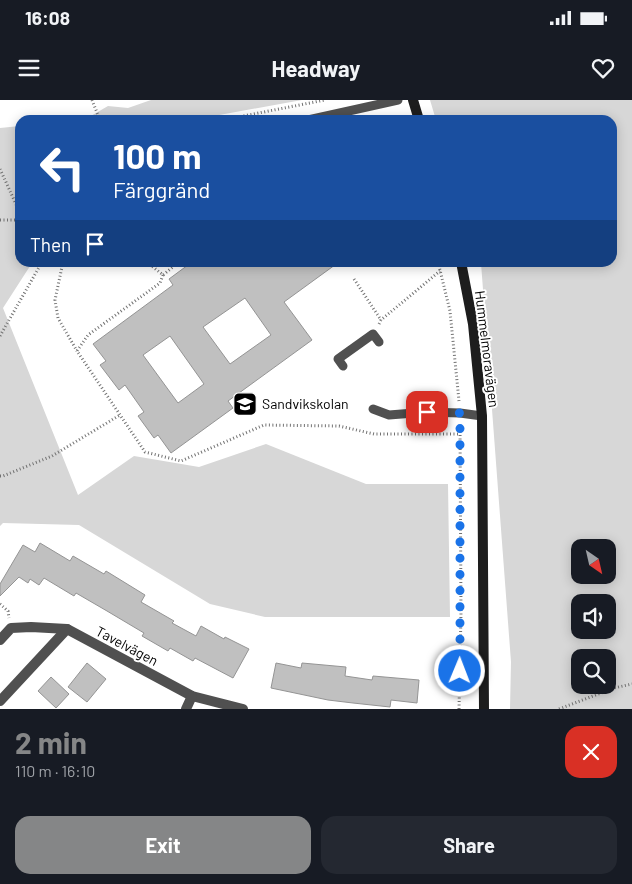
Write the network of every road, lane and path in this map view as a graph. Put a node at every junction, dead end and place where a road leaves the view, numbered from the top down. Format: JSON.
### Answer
{"nodes":[{"id":1,"x":92,"y":100,"type":"edge"},
{"id":2,"x":325,"y":100,"type":"edge"},
{"id":3,"x":398,"y":100,"type":"edge"},
{"id":4,"x":413,"y":100,"type":"edge"},
{"id":5,"x":98,"y":115,"type":"edge"},
{"id":6,"x":248,"y":115,"type":"edge"},
{"id":7,"x":330,"y":115,"type":"edge"},
{"id":8,"x":418,"y":115,"type":"edge"},
{"id":9,"x":0,"y":170,"type":"edge"},
{"id":10,"x":15,"y":202,"type":"edge"},
{"id":11,"x":0,"y":220,"type":"edge"},
{"id":12,"x":15,"y":220,"type":"edge"},
{"id":13,"x":39,"y":267,"type":"edge"},
{"id":14,"x":62,"y":267,"type":"edge"},
{"id":15,"x":153,"y":267,"type":"edge"},
{"id":16,"x":172,"y":267,"type":"edge"},
{"id":17,"x":439,"y":267,"type":"edge"},
{"id":18,"x":462,"y":267,"type":"edge"},
{"id":19,"x":440,"y":271,"type":"junction"},
{"id":20,"x":162,"y":274,"type":"junction"},
{"id":21,"x":354,"y":279,"type":"dead end"},
{"id":22,"x":381,"y":320,"type":"junction"},
{"id":23,"x":0,"y":336,"type":"edge"},
{"id":24,"x":376,"y":338,"type":"joint"},
{"id":25,"x":77,"y":351,"type":"junction"},
{"id":26,"x":343,"y":366,"type":"dead end"},
{"id":27,"x":415,"y":396,"type":"dead end"},
{"id":28,"x":372,"y":409,"type":"dead end"},
{"id":29,"x":427,"y":412,"type":"junction"},
{"id":30,"x":460,"y":413,"type":"junction"},
{"id":31,"x":120,"y":415,"type":"junction"},
{"id":32,"x":482,"y":416,"type":"junction"},
{"id":33,"x":460,"y":434,"type":"junction"},
{"id":34,"x":0,"y":476,"type":"edge"},
{"id":35,"x":67,"y":629,"type":"junction"},
{"id":36,"x":0,"y":640,"type":"edge"},
{"id":37,"x":632,"y":684,"type":"edge"},
{"id":38,"x":192,"y":696,"type":"junction"},
{"id":39,"x":0,"y":702,"type":"edge"},
{"id":40,"x":186,"y":709,"type":"edge"},
{"id":41,"x":243,"y":709,"type":"edge"},
{"id":42,"x":459,"y":709,"type":"edge"},
{"id":43,"x":484,"y":709,"type":"edge"},
{"id":44,"x":559,"y":709,"type":"edge"}],
"edges":[{"from":1,"to":5,"type":"path"},
{"from":2,"to":6,"type":"path"},
{"from":3,"to":7,"type":"lane"},
{"from":4,"to":8,"type":"street"},
{"from":9,"to":10,"type":"path"},
{"from":11,"to":12,"type":"path"},
{"from":13,"to":23,"type":"path"},
{"from":14,"to":25,"type":"path"},
{"from":15,"to":20,"type":"path"},
{"from":16,"to":20,"type":"path"},
{"from":17,"to":19,"type":"path"},
{"from":18,"to":32,"type":"street","name":"Hummelmoravägen"},
{"from":19,"to":22,"type":"path"},
{"from":19,"to":30,"type":"path"},
{"from":20,"to":25,"type":"path"},
{"from":21,"to":22,"type":"path"},
{"from":22,"to":24,"type":"path"},
{"from":24,"to":26,"type":"lane"},
{"from":25,"to":31,"type":"path"},
{"from":27,"to":29,"type":"lane"},
{"from":28,"to":29,"type":"lane"},
{"from":29,"to":30,"type":"lane"},
{"from":30,"to":32,"type":"lane"},
{"from":30,"to":33,"type":"path"},
{"from":31,"to":33,"type":"path"},
{"from":31,"to":34,"type":"path"},
{"from":32,"to":43,"type":"street","name":"Hummelmoravägen"},
{"from":33,"to":42,"type":"path"},
{"from":35,"to":36,"type":"street","name":"Tavelvägen"},
{"from":35,"to":38,"type":"street","name":"Tavelvägen"},
{"from":35,"to":39,"type":"street"},
{"from":37,"to":44,"type":"path"},
{"from":38,"to":40,"type":"street"},
{"from":38,"to":41,"type":"street","name":"Tavelvägen"}]}
